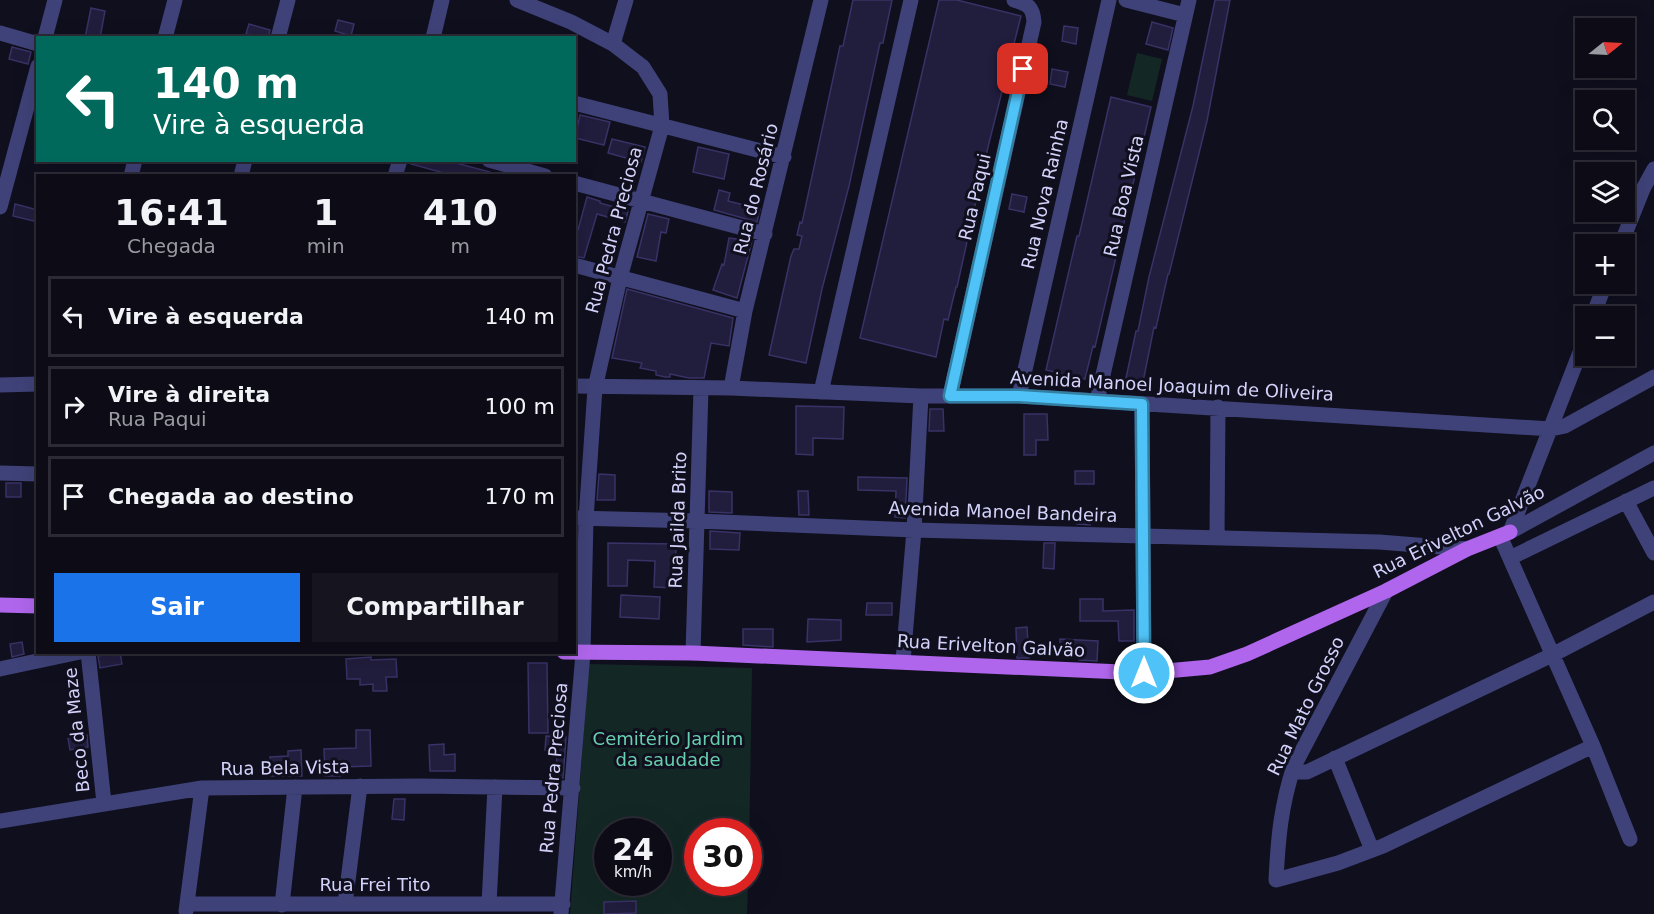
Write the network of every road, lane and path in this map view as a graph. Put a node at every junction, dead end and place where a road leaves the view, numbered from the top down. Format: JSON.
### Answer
{"nodes":[{"id":1,"x":55,"y":0,"type":"edge"},
{"id":2,"x":176,"y":0,"type":"edge"},
{"id":3,"x":288,"y":0,"type":"edge"},
{"id":4,"x":442,"y":0,"type":"edge"},
{"id":5,"x":517,"y":0,"type":"edge"},
{"id":6,"x":626,"y":0,"type":"edge"},
{"id":7,"x":821,"y":0,"type":"edge"},
{"id":8,"x":911,"y":0,"type":"edge"},
{"id":9,"x":1014,"y":0,"type":"edge"},
{"id":10,"x":1109,"y":0,"type":"edge"},
{"id":11,"x":1126,"y":0,"type":"edge"},
{"id":12,"x":1189,"y":0,"type":"edge"},
{"id":13,"x":1185,"y":15,"type":"junction"},
{"id":14,"x":0,"y":33,"type":"edge"},
{"id":15,"x":46,"y":36,"type":"edge"},
{"id":16,"x":166,"y":36,"type":"edge"},
{"id":17,"x":279,"y":36,"type":"edge"},
{"id":18,"x":433,"y":36,"type":"edge"},
{"id":19,"x":36,"y":43,"type":"edge"},
{"id":20,"x":613,"y":44,"type":"junction"},
{"id":21,"x":36,"y":73,"type":"edge"},
{"id":22,"x":576,"y":104,"type":"edge"},
{"id":23,"x":662,"y":126,"type":"junction"},
{"id":24,"x":784,"y":157,"type":"junction"},
{"id":25,"x":496,"y":162,"type":"edge"},
{"id":26,"x":1654,"y":169,"type":"edge"},
{"id":27,"x":538,"y":174,"type":"edge"},
{"id":28,"x":576,"y":184,"type":"edge"},
{"id":29,"x":641,"y":201,"type":"junction"},
{"id":30,"x":0,"y":207,"type":"edge"},
{"id":31,"x":765,"y":234,"type":"junction"},
{"id":32,"x":1625,"y":234,"type":"edge"},
{"id":33,"x":576,"y":266,"type":"edge"},
{"id":34,"x":620,"y":278,"type":"junction"},
{"id":35,"x":746,"y":311,"type":"junction"},
{"id":36,"x":1575,"y":366,"type":"edge"},
{"id":37,"x":1654,"y":377,"type":"edge"},
{"id":38,"x":36,"y":384,"type":"edge"},
{"id":39,"x":0,"y":386,"type":"edge"},
{"id":40,"x":576,"y":386,"type":"edge"},
{"id":41,"x":595,"y":388,"type":"junction"},
{"id":42,"x":731,"y":388,"type":"junction"},
{"id":43,"x":701,"y":389,"type":"junction"},
{"id":44,"x":821,"y":392,"type":"junction"},
{"id":45,"x":921,"y":396,"type":"junction"},
{"id":46,"x":950,"y":396,"type":"junction"},
{"id":47,"x":1019,"y":396,"type":"junction"},
{"id":48,"x":1097,"y":401,"type":"junction"},
{"id":49,"x":1142,"y":404,"type":"junction"},
{"id":50,"x":1218,"y":407,"type":"junction"},
{"id":51,"x":1551,"y":429,"type":"junction"},
{"id":52,"x":1654,"y":453,"type":"edge"},
{"id":53,"x":0,"y":473,"type":"edge"},
{"id":54,"x":36,"y":474,"type":"edge"},
{"id":55,"x":1654,"y":488,"type":"edge"},
{"id":56,"x":1626,"y":501,"type":"junction"},
{"id":57,"x":580,"y":519,"type":"edge"},
{"id":58,"x":697,"y":520,"type":"junction"},
{"id":59,"x":914,"y":530,"type":"junction"},
{"id":60,"x":1505,"y":534,"type":"junction"},
{"id":61,"x":1143,"y":536,"type":"junction"},
{"id":62,"x":1217,"y":538,"type":"junction"},
{"id":63,"x":1467,"y":549,"type":"junction"},
{"id":64,"x":1654,"y":553,"type":"edge"},
{"id":65,"x":1510,"y":558,"type":"junction"},
{"id":66,"x":1386,"y":591,"type":"junction"},
{"id":67,"x":1654,"y":602,"type":"edge"},
{"id":68,"x":0,"y":604,"type":"edge"},
{"id":69,"x":36,"y":606,"type":"edge"},
{"id":70,"x":576,"y":653,"type":"edge"},
{"id":71,"x":583,"y":653,"type":"junction"},
{"id":72,"x":693,"y":653,"type":"junction"},
{"id":73,"x":71,"y":654,"type":"edge"},
{"id":74,"x":88,"y":654,"type":"edge"},
{"id":75,"x":1552,"y":655,"type":"junction"},
{"id":76,"x":903,"y":661,"type":"junction"},
{"id":77,"x":0,"y":669,"type":"edge"},
{"id":78,"x":1144,"y":673,"type":"junction"},
{"id":79,"x":1593,"y":746,"type":"junction"},
{"id":80,"x":1335,"y":758,"type":"junction"},
{"id":81,"x":1292,"y":772,"type":"junction"},
{"id":82,"x":360,"y":786,"type":"junction"},
{"id":83,"x":295,"y":787,"type":"junction"},
{"id":84,"x":495,"y":787,"type":"junction"},
{"id":85,"x":202,"y":788,"type":"junction"},
{"id":86,"x":573,"y":788,"type":"junction"},
{"id":87,"x":104,"y":803,"type":"junction"},
{"id":88,"x":0,"y":821,"type":"edge"},
{"id":89,"x":1630,"y":839,"type":"dead end"},
{"id":90,"x":1372,"y":850,"type":"junction"},
{"id":91,"x":345,"y":904,"type":"junction"},
{"id":92,"x":489,"y":904,"type":"junction"},
{"id":93,"x":282,"y":905,"type":"junction"},
{"id":94,"x":186,"y":909,"type":"edge"},
{"id":95,"x":562,"y":909,"type":"edge"}],
"edges":[{"from":1,"to":15,"type":"street"},
{"from":2,"to":16,"type":"street"},
{"from":3,"to":17,"type":"street"},
{"from":4,"to":18,"type":"street"},
{"from":5,"to":20,"type":"street"},
{"from":6,"to":20,"type":"street"},
{"from":7,"to":24,"type":"street","name":"Rua do Rosário"},
{"from":8,"to":44,"type":"street"},
{"from":9,"to":46,"type":"street","name":"Rua Paqui"},
{"from":10,"to":47,"type":"street","name":"Rua Nova Rainha"},
{"from":11,"to":13,"type":"street"},
{"from":12,"to":13,"type":"street","name":"Rua Boa Vista"},
{"from":13,"to":48,"type":"street","name":"Rua Boa Vista"},
{"from":14,"to":19,"type":"street"},
{"from":20,"to":23,"type":"street","name":"Rua Pedra Preciosa"},
{"from":21,"to":30,"type":"street"},
{"from":22,"to":23,"type":"street"},
{"from":23,"to":24,"type":"street"},
{"from":23,"to":29,"type":"street","name":"Rua Pedra Preciosa"},
{"from":24,"to":31,"type":"street","name":"Rua do Rosário"},
{"from":25,"to":27,"type":"street"},
{"from":26,"to":32,"type":"street"},
{"from":28,"to":29,"type":"street"},
{"from":29,"to":31,"type":"street"},
{"from":29,"to":34,"type":"street","name":"Rua Pedra Preciosa"},
{"from":31,"to":35,"type":"street","name":"Rua do Rosário"},
{"from":33,"to":34,"type":"street"},
{"from":34,"to":35,"type":"street"},
{"from":34,"to":41,"type":"street","name":"Rua Pedra Preciosa"},
{"from":35,"to":42,"type":"street","name":"Rua do Rosário"},
{"from":36,"to":51,"type":"street"},
{"from":37,"to":51,"type":"street"},
{"from":38,"to":39,"type":"street"},
{"from":40,"to":41,"type":"street","name":"Avenida Manoel Joaquim de Oliveira"},
{"from":41,"to":43,"type":"street","name":"Avenida Manoel Joaquim de Oliveira"},
{"from":41,"to":57,"type":"street","name":"Rua Pedra Preciosa"},
{"from":42,"to":43,"type":"street","name":"Avenida Manoel Joaquim de Oliveira"},
{"from":42,"to":44,"type":"street","name":"Avenida Manoel Joaquim de Oliveira"},
{"from":43,"to":58,"type":"street","name":"Rua Jailda Brito"},
{"from":44,"to":45,"type":"street","name":"Avenida Manoel Joaquim de Oliveira"},
{"from":45,"to":46,"type":"street","name":"Avenida Manoel Joaquim de Oliveira"},
{"from":45,"to":59,"type":"street"},
{"from":46,"to":47,"type":"street","name":"Avenida Manoel Joaquim de Oliveira"},
{"from":47,"to":48,"type":"street","name":"Avenida Manoel Joaquim de Oliveira"},
{"from":48,"to":49,"type":"street","name":"Avenida Manoel Joaquim de Oliveira"},
{"from":49,"to":50,"type":"street","name":"Avenida Manoel Joaquim de Oliveira"},
{"from":49,"to":61,"type":"street"},
{"from":50,"to":51,"type":"street","name":"Avenida Manoel Joaquim de Oliveira"},
{"from":50,"to":62,"type":"street"},
{"from":51,"to":60,"type":"street"},
{"from":52,"to":60,"type":"street","name":"Rua Erivelton Galvão"},
{"from":53,"to":54,"type":"street"},
{"from":55,"to":56,"type":"street"},
{"from":56,"to":64,"type":"street"},
{"from":56,"to":65,"type":"street"},
{"from":57,"to":58,"type":"street","name":"Avenida Manoel Bandeira"},
{"from":57,"to":71,"type":"street","name":"Rua Pedra Preciosa"},
{"from":58,"to":59,"type":"street","name":"Avenida Manoel Bandeira"},
{"from":58,"to":72,"type":"street","name":"Rua Jailda Brito"},
{"from":59,"to":61,"type":"street","name":"Avenida Manoel Bandeira"},
{"from":59,"to":76,"type":"street"},
{"from":60,"to":63,"type":"main road","name":"Rua Erivelton Galvão"},
{"from":60,"to":65,"type":"street"},
{"from":61,"to":62,"type":"street","name":"Avenida Manoel Bandeira"},
{"from":61,"to":78,"type":"street"},
{"from":62,"to":63,"type":"street","name":"Avenida Manoel Bandeira"},
{"from":63,"to":66,"type":"main road","name":"Rua Erivelton Galvão"},
{"from":65,"to":75,"type":"street"},
{"from":66,"to":78,"type":"main road","name":"Rua Erivelton Galvão"},
{"from":66,"to":81,"type":"street","name":"Rua Mato Grosso"},
{"from":67,"to":75,"type":"street"},
{"from":68,"to":69,"type":"main road"},
{"from":70,"to":71,"type":"main road","name":"Rua Erivelton Galvão"},
{"from":71,"to":72,"type":"main road","name":"Rua Erivelton Galvão"},
{"from":71,"to":86,"type":"street","name":"Rua Pedra Preciosa"},
{"from":72,"to":76,"type":"main road","name":"Rua Erivelton Galvão"},
{"from":73,"to":77,"type":"street"},
{"from":74,"to":87,"type":"street","name":"Beco da Maze"},
{"from":75,"to":79,"type":"street"},
{"from":75,"to":80,"type":"street"},
{"from":76,"to":78,"type":"main road","name":"Rua Erivelton Galvão"},
{"from":79,"to":89,"type":"street"},
{"from":79,"to":90,"type":"street"},
{"from":80,"to":81,"type":"street"},
{"from":80,"to":90,"type":"street"},
{"from":81,"to":90,"type":"street","name":"Rua Mato Grosso"},
{"from":82,"to":83,"type":"street","name":"Rua Bela Vista"},
{"from":82,"to":84,"type":"street","name":"Rua Bela Vista"},
{"from":82,"to":91,"type":"street"},
{"from":83,"to":85,"type":"street","name":"Rua Bela Vista"},
{"from":83,"to":93,"type":"street"},
{"from":84,"to":86,"type":"street","name":"Rua Bela Vista"},
{"from":84,"to":92,"type":"street"},
{"from":85,"to":87,"type":"street","name":"Rua Bela Vista"},
{"from":85,"to":94,"type":"street"},
{"from":86,"to":95,"type":"street","name":"Rua Pedra Preciosa"},
{"from":87,"to":88,"type":"street","name":"Rua Bela Vista"},
{"from":91,"to":92,"type":"street","name":"Rua Frei Tito"},
{"from":91,"to":93,"type":"street","name":"Rua Frei Tito"},
{"from":92,"to":95,"type":"street","name":"Rua Frei Tito"},
{"from":93,"to":94,"type":"street","name":"Rua Frei Tito"}]}
